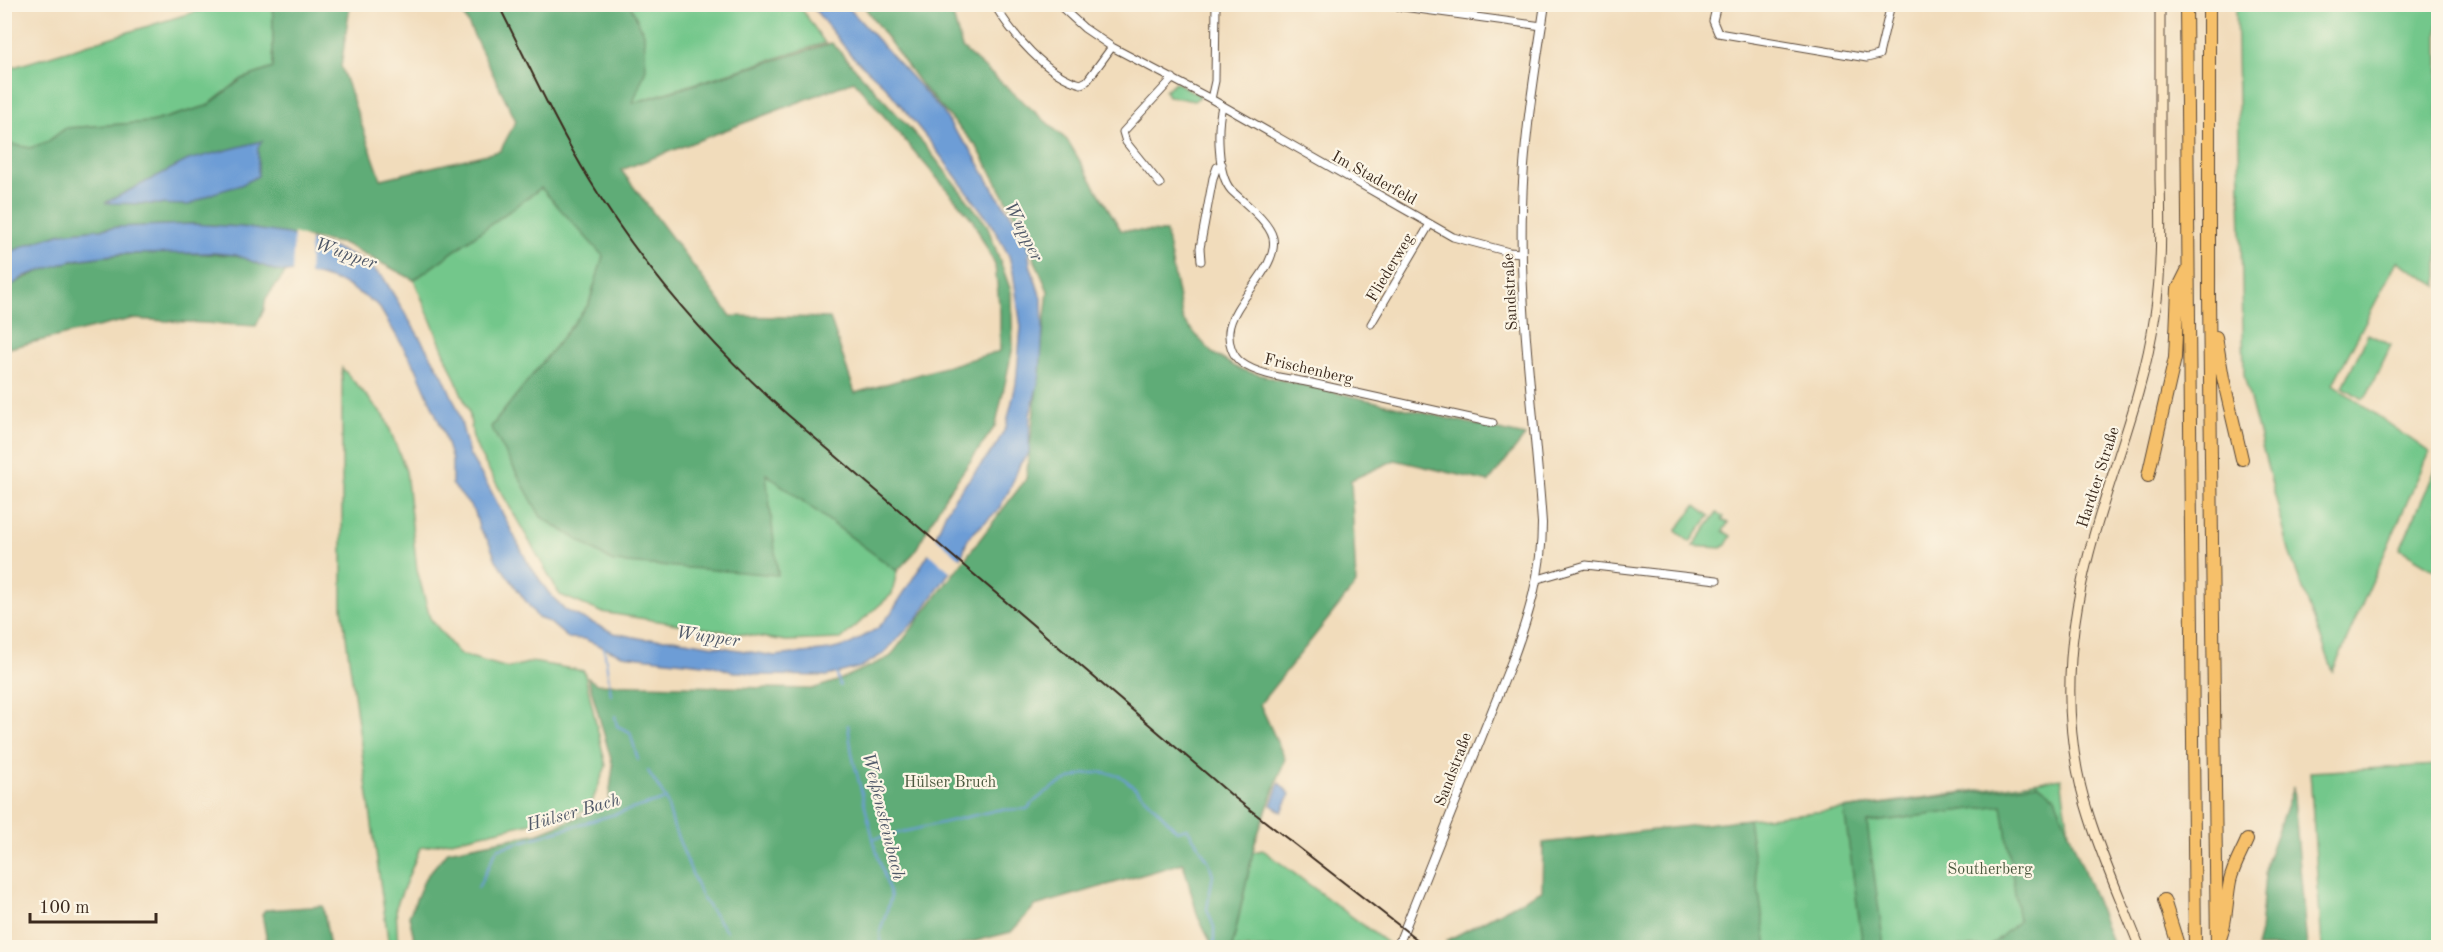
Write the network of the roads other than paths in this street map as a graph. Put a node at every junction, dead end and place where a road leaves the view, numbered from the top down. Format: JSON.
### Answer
{"nodes":[{"id":1,"x":994,"y":4,"type":"edge"},
{"id":2,"x":1058,"y":4,"type":"edge"},
{"id":3,"x":1216,"y":4,"type":"edge"},
{"id":4,"x":1381,"y":4,"type":"edge"},
{"id":5,"x":1545,"y":4,"type":"edge"},
{"id":6,"x":1717,"y":4,"type":"edge"},
{"id":7,"x":1891,"y":4,"type":"edge"},
{"id":8,"x":2160,"y":4,"type":"edge"},
{"id":9,"x":2186,"y":4,"type":"edge"},
{"id":10,"x":2209,"y":4,"type":"edge"},
{"id":11,"x":1542,"y":26,"type":"junction"},
{"id":12,"x":1112,"y":47,"type":"junction"},
{"id":13,"x":1173,"y":78,"type":"junction"},
{"id":14,"x":1211,"y":99,"type":"junction"},
{"id":15,"x":1222,"y":106,"type":"junction"},
{"id":16,"x":1222,"y":164,"type":"junction"},
{"id":17,"x":1160,"y":184,"type":"dead end"},
{"id":18,"x":1431,"y":224,"type":"junction"},
{"id":19,"x":1522,"y":252,"type":"junction"},
{"id":20,"x":1201,"y":261,"type":"dead end"},
{"id":21,"x":2189,"y":267,"type":"junction"},
{"id":22,"x":2210,"y":297,"type":"junction"},
{"id":23,"x":1371,"y":324,"type":"dead end"},
{"id":24,"x":1493,"y":423,"type":"dead end"},
{"id":25,"x":2242,"y":459,"type":"dead end"},
{"id":26,"x":2148,"y":476,"type":"dead end"},
{"id":27,"x":1538,"y":579,"type":"junction"},
{"id":28,"x":1717,"y":580,"type":"dead end"},
{"id":29,"x":2247,"y":840,"type":"dead end"},
{"id":30,"x":2164,"y":900,"type":"dead end"},
{"id":31,"x":2217,"y":947,"type":"edge"},
{"id":32,"x":1397,"y":948,"type":"edge"},
{"id":33,"x":2140,"y":948,"type":"edge"},
{"id":34,"x":2180,"y":948,"type":"edge"},
{"id":35,"x":2195,"y":948,"type":"edge"}],
"edges":[{"from":1,"to":12,"type":"street"},
{"from":2,"to":12,"type":"street","name":"Im Staderfeld"},
{"from":3,"to":14,"type":"street"},
{"from":4,"to":11,"type":"street"},
{"from":5,"to":11,"type":"street","name":"Sandstraße"},
{"from":6,"to":7,"type":"street"},
{"from":8,"to":33,"type":"main road","name":"Hardter Straße"},
{"from":9,"to":21,"type":"highway"},
{"from":10,"to":22,"type":"highway"},
{"from":11,"to":19,"type":"street","name":"Sandstraße"},
{"from":12,"to":13,"type":"street","name":"Im Staderfeld"},
{"from":13,"to":14,"type":"street","name":"Im Staderfeld"},
{"from":13,"to":17,"type":"street"},
{"from":14,"to":15,"type":"street","name":"Im Staderfeld"},
{"from":15,"to":16,"type":"street","name":"Frischenberg"},
{"from":15,"to":18,"type":"street","name":"Im Staderfeld"},
{"from":16,"to":20,"type":"street","name":"Frischenberg"},
{"from":16,"to":24,"type":"street","name":"Frischenberg"},
{"from":18,"to":19,"type":"street","name":"Im Staderfeld"},
{"from":18,"to":23,"type":"street","name":"Fliederweg"},
{"from":19,"to":27,"type":"street","name":"Sandstraße"},
{"from":21,"to":26,"type":"highway"},
{"from":21,"to":35,"type":"highway"},
{"from":22,"to":25,"type":"highway"},
{"from":22,"to":31,"type":"highway"},
{"from":27,"to":28,"type":"street"},
{"from":27,"to":32,"type":"street","name":"Sandstraße"},
{"from":29,"to":31,"type":"highway"},
{"from":30,"to":34,"type":"highway"}]}
